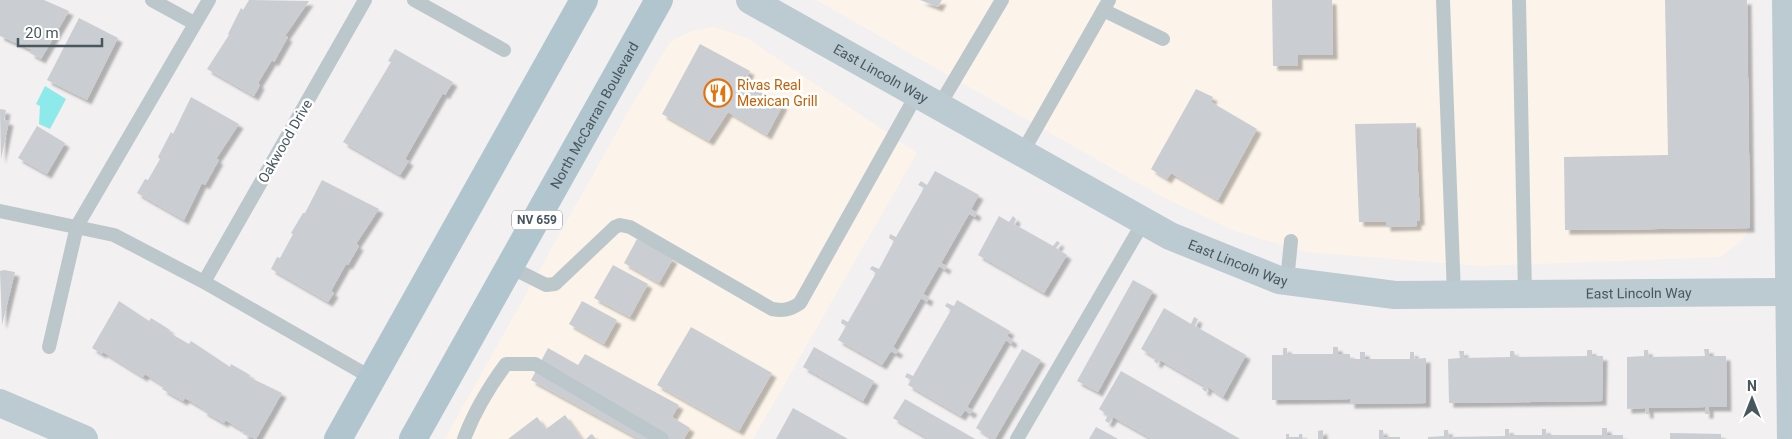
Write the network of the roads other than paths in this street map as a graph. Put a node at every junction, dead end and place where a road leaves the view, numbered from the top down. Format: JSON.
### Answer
{"nodes":[{"id":1,"x":152,"y":0,"type":"edge"},
{"id":2,"x":209,"y":0,"type":"edge"},
{"id":3,"x":365,"y":0,"type":"edge"},
{"id":4,"x":414,"y":0,"type":"edge"},
{"id":5,"x":584,"y":0,"type":"edge"},
{"id":6,"x":659,"y":0,"type":"edge"},
{"id":7,"x":1002,"y":0,"type":"edge"},
{"id":8,"x":1443,"y":0,"type":"edge"},
{"id":9,"x":1519,"y":0,"type":"edge"},
{"id":10,"x":1786,"y":0,"type":"edge"},
{"id":11,"x":767,"y":4,"type":"edge"},
{"id":12,"x":1106,"y":5,"type":"edge"},
{"id":13,"x":194,"y":23,"type":"junction"},
{"id":14,"x":1163,"y":39,"type":"dead end"},
{"id":15,"x":504,"y":50,"type":"dead end"},
{"id":16,"x":928,"y":100,"type":"junction"},
{"id":17,"x":1022,"y":153,"type":"junction"},
{"id":18,"x":0,"y":211,"type":"edge"},
{"id":19,"x":1144,"y":222,"type":"junction"},
{"id":20,"x":77,"y":226,"type":"junction"},
{"id":21,"x":1291,"y":241,"type":"dead end"},
{"id":22,"x":510,"y":267,"type":"junction"},
{"id":23,"x":1287,"y":281,"type":"junction"},
{"id":24,"x":204,"y":282,"type":"junction"},
{"id":25,"x":1791,"y":291,"type":"edge"},
{"id":26,"x":1525,"y":294,"type":"junction"},
{"id":27,"x":1454,"y":295,"type":"junction"},
{"id":28,"x":49,"y":347,"type":"dead end"},
{"id":29,"x":372,"y":378,"type":"junction"},
{"id":30,"x":0,"y":403,"type":"edge"},
{"id":31,"x":84,"y":439,"type":"edge"},
{"id":32,"x":338,"y":439,"type":"edge"},
{"id":33,"x":413,"y":439,"type":"edge"},
{"id":34,"x":464,"y":439,"type":"edge"},
{"id":35,"x":662,"y":439,"type":"edge"},
{"id":36,"x":1017,"y":439,"type":"edge"},
{"id":37,"x":1791,"y":439,"type":"edge"}],
"edges":[{"from":1,"to":13,"type":"lane"},
{"from":2,"to":13,"type":"lane"},
{"from":3,"to":24,"type":"lane","name":"Oakwood Drive"},
{"from":4,"to":15,"type":"lane"},
{"from":5,"to":29,"type":"main road"},
{"from":6,"to":22,"type":"main road","name":"North McCarran Boulevard","number":"NV 659"},
{"from":7,"to":16,"type":"lane"},
{"from":8,"to":27,"type":"lane"},
{"from":9,"to":26,"type":"lane"},
{"from":10,"to":25,"type":"street"},
{"from":11,"to":16,"type":"street","name":"East Lincoln Way"},
{"from":12,"to":14,"type":"lane"},
{"from":12,"to":17,"type":"lane"},
{"from":13,"to":20,"type":"lane"},
{"from":16,"to":17,"type":"street","name":"East Lincoln Way"},
{"from":16,"to":22,"type":"lane"},
{"from":17,"to":19,"type":"street","name":"East Lincoln Way"},
{"from":18,"to":20,"type":"lane"},
{"from":19,"to":23,"type":"street","name":"East Lincoln Way"},
{"from":19,"to":36,"type":"lane"},
{"from":20,"to":24,"type":"lane"},
{"from":20,"to":28,"type":"lane"},
{"from":21,"to":23,"type":"lane"},
{"from":22,"to":33,"type":"main road","name":"North McCarran Boulevard","number":"NV 659"},
{"from":23,"to":27,"type":"street","name":"East Lincoln Way"},
{"from":24,"to":29,"type":"lane"},
{"from":25,"to":26,"type":"street","name":"East Lincoln Way"},
{"from":25,"to":37,"type":"street"},
{"from":26,"to":27,"type":"street","name":"East Lincoln Way"},
{"from":29,"to":32,"type":"main road"},
{"from":30,"to":31,"type":"street"},
{"from":34,"to":35,"type":"lane"}]}
